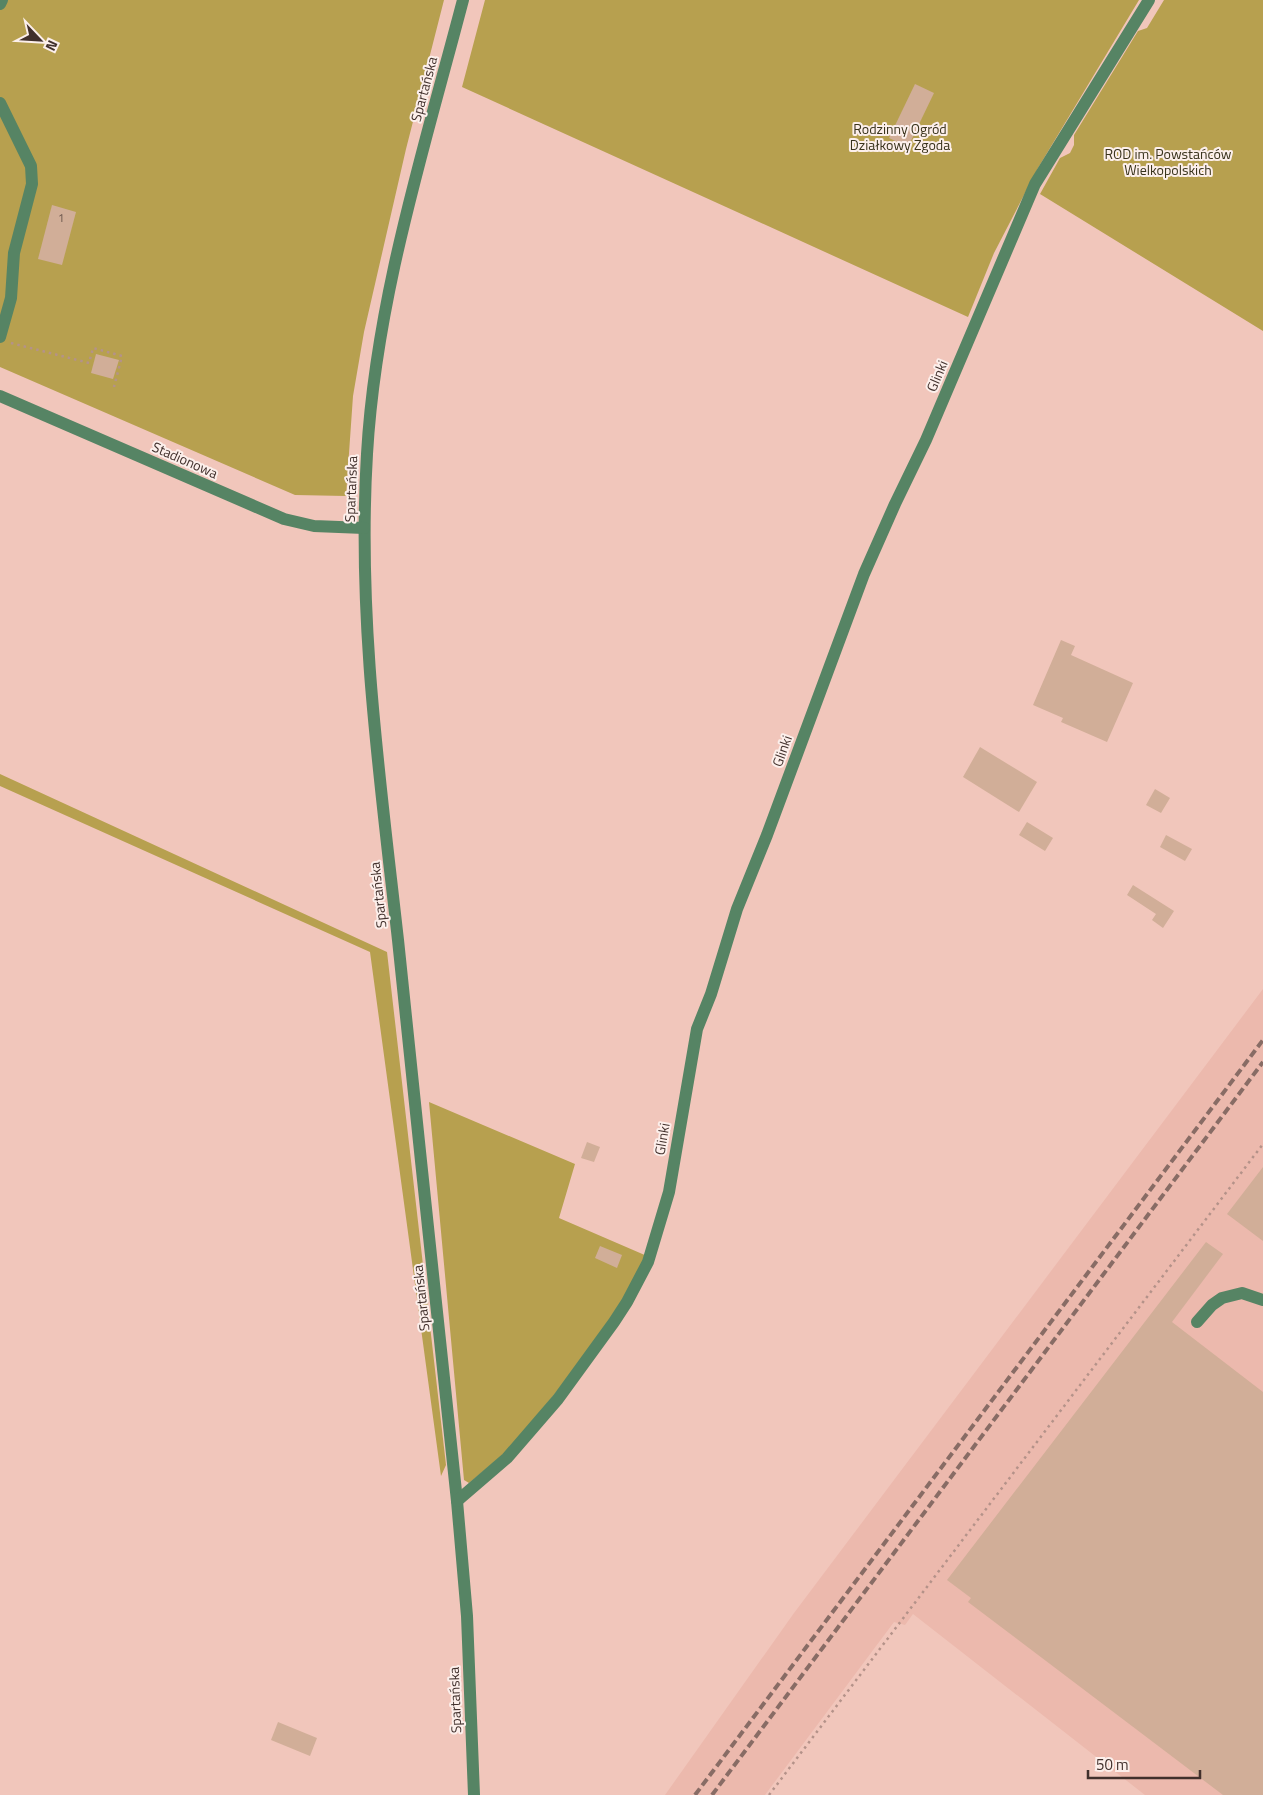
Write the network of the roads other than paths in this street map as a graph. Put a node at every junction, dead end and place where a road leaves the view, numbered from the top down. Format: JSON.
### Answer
{"nodes":[{"id":1,"x":2,"y":0,"type":"edge"},
{"id":2,"x":463,"y":0,"type":"edge"},
{"id":3,"x":1149,"y":0,"type":"edge"},
{"id":4,"x":0,"y":4,"type":"edge"},
{"id":5,"x":0,"y":103,"type":"edge"},
{"id":6,"x":4,"y":340,"type":"edge"},
{"id":7,"x":0,"y":396,"type":"edge"},
{"id":8,"x":364,"y":528,"type":"junction"},
{"id":9,"x":1263,"y":1300,"type":"edge"},
{"id":10,"x":1197,"y":1322,"type":"dead end"},
{"id":11,"x":457,"y":1501,"type":"junction"},
{"id":12,"x":474,"y":1795,"type":"edge"}],
"edges":[{"from":1,"to":4,"type":"street"},
{"from":2,"to":8,"type":"street","name":"Spartańska"},
{"from":3,"to":11,"type":"street","name":"Glinki"},
{"from":5,"to":6,"type":"street"},
{"from":7,"to":8,"type":"street","name":"Stadionowa"},
{"from":8,"to":11,"type":"street","name":"Spartańska"},
{"from":9,"to":10,"type":"street"},
{"from":11,"to":12,"type":"street","name":"Spartańska"}]}
